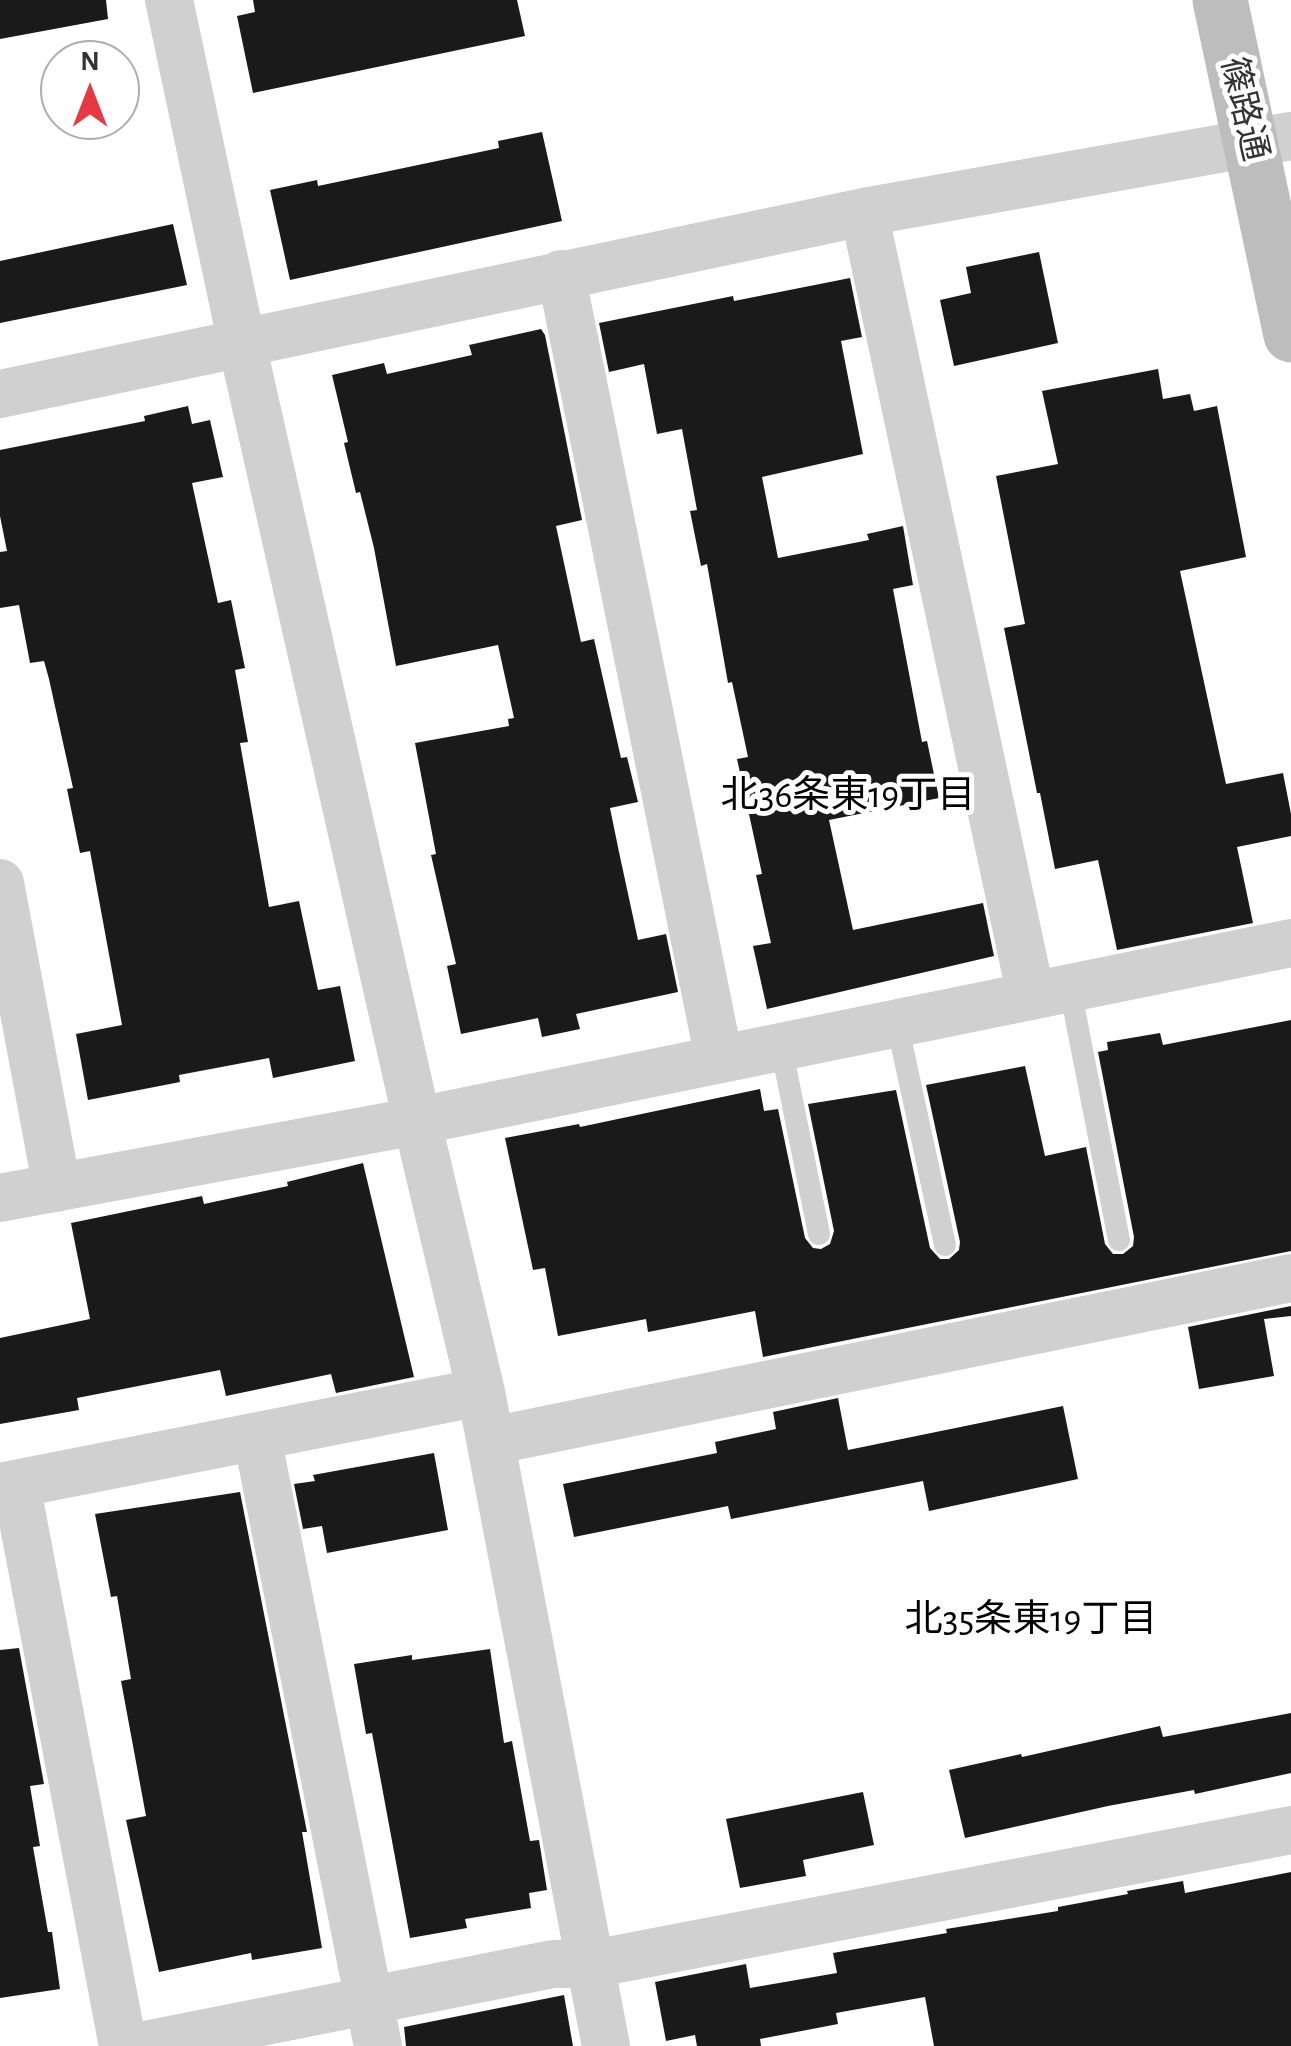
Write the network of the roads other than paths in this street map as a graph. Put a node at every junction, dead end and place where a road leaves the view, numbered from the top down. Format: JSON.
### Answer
{"nodes":[{"id":1,"x":169,"y":0,"type":"edge"},
{"id":2,"x":1220,"y":0,"type":"edge"},
{"id":3,"x":1272,"y":139,"type":"edge"},
{"id":4,"x":864,"y":212,"type":"junction"},
{"id":5,"x":561,"y":274,"type":"junction"},
{"id":6,"x":1291,"y":335,"type":"edge"},
{"id":7,"x":242,"y":344,"type":"junction"},
{"id":8,"x":0,"y":394,"type":"edge"},
{"id":9,"x":0,"y":883,"type":"edge"},
{"id":10,"x":1291,"y":943,"type":"edge"},
{"id":11,"x":1050,"y":992,"type":"junction"},
{"id":12,"x":897,"y":1023,"type":"junction"},
{"id":13,"x":782,"y":1046,"type":"junction"},
{"id":14,"x":719,"y":1059,"type":"junction"},
{"id":15,"x":417,"y":1121,"type":"junction"},
{"id":16,"x":57,"y":1188,"type":"junction"},
{"id":17,"x":0,"y":1198,"type":"edge"},
{"id":18,"x":818,"y":1234,"type":"dead end"},
{"id":19,"x":1119,"y":1240,"type":"dead end"},
{"id":20,"x":945,"y":1245,"type":"dead end"},
{"id":21,"x":1291,"y":1278,"type":"edge"},
{"id":22,"x":482,"y":1392,"type":"junction"},
{"id":23,"x":257,"y":1437,"type":"junction"},
{"id":24,"x":491,"y":1441,"type":"junction"},
{"id":25,"x":8,"y":1485,"type":"edge"},
{"id":26,"x":1291,"y":1830,"type":"edge"},
{"id":27,"x":592,"y":1964,"type":"junction"},
{"id":28,"x":370,"y":2000,"type":"junction"},
{"id":29,"x":123,"y":2046,"type":"edge"},
{"id":30,"x":140,"y":2046,"type":"edge"},
{"id":31,"x":378,"y":2046,"type":"edge"},
{"id":32,"x":606,"y":2046,"type":"edge"}],
"edges":[{"from":1,"to":7,"type":"street"},
{"from":2,"to":3,"type":"street","name":"篠路通"},
{"from":3,"to":4,"type":"street"},
{"from":3,"to":6,"type":"street","name":"篠路通"},
{"from":4,"to":5,"type":"street"},
{"from":4,"to":11,"type":"street"},
{"from":5,"to":7,"type":"street"},
{"from":5,"to":14,"type":"street"},
{"from":7,"to":8,"type":"street"},
{"from":7,"to":15,"type":"street"},
{"from":9,"to":16,"type":"street"},
{"from":10,"to":11,"type":"street"},
{"from":11,"to":12,"type":"street"},
{"from":11,"to":19,"type":"lane"},
{"from":12,"to":13,"type":"street"},
{"from":12,"to":20,"type":"lane"},
{"from":13,"to":14,"type":"street"},
{"from":13,"to":18,"type":"lane"},
{"from":14,"to":15,"type":"street"},
{"from":15,"to":16,"type":"street"},
{"from":15,"to":22,"type":"street"},
{"from":16,"to":17,"type":"street"},
{"from":21,"to":24,"type":"street"},
{"from":22,"to":23,"type":"street"},
{"from":22,"to":24,"type":"street"},
{"from":23,"to":25,"type":"street"},
{"from":23,"to":28,"type":"street"},
{"from":24,"to":27,"type":"street"},
{"from":25,"to":29,"type":"street"},
{"from":26,"to":27,"type":"street"},
{"from":27,"to":28,"type":"street"},
{"from":27,"to":32,"type":"street"},
{"from":28,"to":30,"type":"street"},
{"from":28,"to":31,"type":"street"}]}
